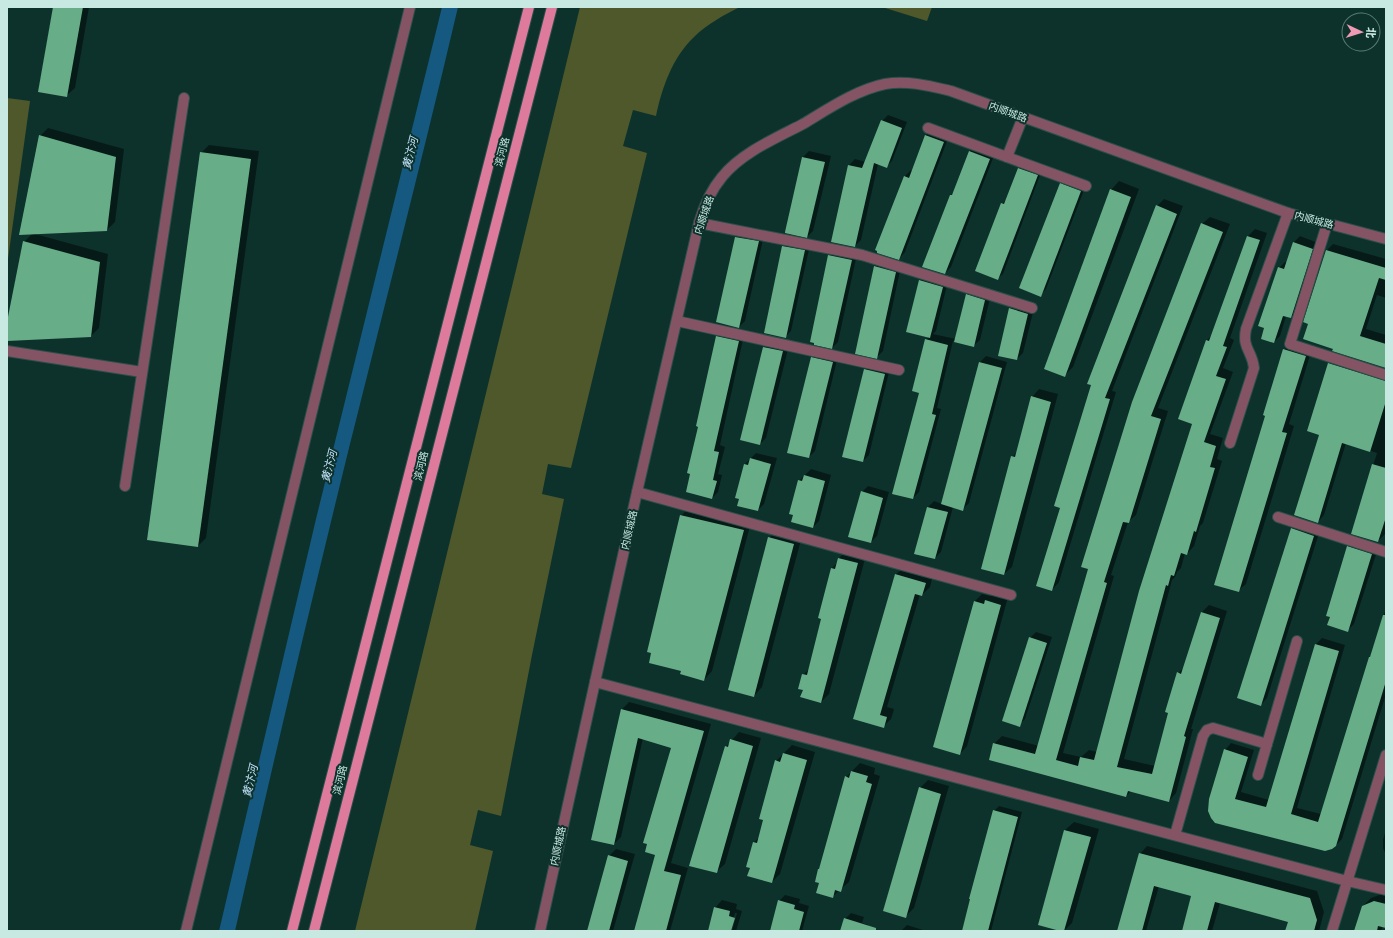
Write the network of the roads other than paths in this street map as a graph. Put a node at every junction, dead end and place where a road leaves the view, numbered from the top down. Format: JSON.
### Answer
{"nodes":[{"id":1,"x":410,"y":7,"type":"edge"},
{"id":2,"x":529,"y":7,"type":"edge"},
{"id":3,"x":552,"y":7,"type":"edge"},
{"id":4,"x":184,"y":98,"type":"dead end"},
{"id":5,"x":1022,"y":117,"type":"junction"},
{"id":6,"x":928,"y":128,"type":"dead end"},
{"id":7,"x":1008,"y":157,"type":"junction"},
{"id":8,"x":1086,"y":186,"type":"dead end"},
{"id":9,"x":1288,"y":213,"type":"junction"},
{"id":10,"x":699,"y":223,"type":"junction"},
{"id":11,"x":1327,"y":224,"type":"junction"},
{"id":12,"x":1386,"y":239,"type":"edge"},
{"id":13,"x":1032,"y":308,"type":"dead end"},
{"id":14,"x":677,"y":321,"type":"junction"},
{"id":15,"x":7,"y":351,"type":"edge"},
{"id":16,"x":899,"y":370,"type":"dead end"},
{"id":17,"x":142,"y":372,"type":"junction"},
{"id":18,"x":1386,"y":375,"type":"edge"},
{"id":19,"x":1230,"y":443,"type":"dead end"},
{"id":20,"x":125,"y":486,"type":"dead end"},
{"id":21,"x":637,"y":492,"type":"junction"},
{"id":22,"x":1278,"y":517,"type":"dead end"},
{"id":23,"x":1386,"y":552,"type":"edge"},
{"id":24,"x":1011,"y":595,"type":"dead end"},
{"id":25,"x":1297,"y":641,"type":"dead end"},
{"id":26,"x":595,"y":682,"type":"junction"},
{"id":27,"x":1267,"y":744,"type":"junction"},
{"id":28,"x":1386,"y":755,"type":"edge"},
{"id":29,"x":1258,"y":775,"type":"dead end"},
{"id":30,"x":1175,"y":835,"type":"junction"},
{"id":31,"x":1347,"y":881,"type":"junction"},
{"id":32,"x":1386,"y":890,"type":"edge"},
{"id":33,"x":186,"y":931,"type":"edge"},
{"id":34,"x":292,"y":931,"type":"edge"},
{"id":35,"x":314,"y":931,"type":"edge"},
{"id":36,"x":540,"y":931,"type":"edge"},
{"id":37,"x":1332,"y":931,"type":"edge"}],
"edges":[{"from":1,"to":33,"type":"street"},
{"from":2,"to":34,"type":"main road","name":"滨河路"},
{"from":3,"to":35,"type":"main road","name":"滨河路"},
{"from":4,"to":17,"type":"street"},
{"from":5,"to":7,"type":"street"},
{"from":5,"to":9,"type":"street","name":"内顺城路"},
{"from":5,"to":10,"type":"street","name":"内顺城路"},
{"from":6,"to":7,"type":"street"},
{"from":7,"to":8,"type":"street"},
{"from":9,"to":11,"type":"street","name":"内顺城路"},
{"from":9,"to":19,"type":"street"},
{"from":10,"to":13,"type":"street"},
{"from":10,"to":14,"type":"street","name":"内顺城路"},
{"from":11,"to":12,"type":"street","name":"内顺城路"},
{"from":11,"to":18,"type":"street"},
{"from":14,"to":16,"type":"street"},
{"from":14,"to":21,"type":"street","name":"内顺城路"},
{"from":15,"to":17,"type":"street"},
{"from":17,"to":20,"type":"street"},
{"from":21,"to":24,"type":"street"},
{"from":21,"to":26,"type":"street","name":"内顺城路"},
{"from":22,"to":23,"type":"street"},
{"from":25,"to":27,"type":"street"},
{"from":26,"to":30,"type":"street"},
{"from":26,"to":36,"type":"street","name":"内顺城路"},
{"from":27,"to":29,"type":"street"},
{"from":27,"to":30,"type":"street"},
{"from":28,"to":31,"type":"street"},
{"from":30,"to":31,"type":"street"},
{"from":31,"to":32,"type":"street"},
{"from":31,"to":37,"type":"street"}]}
